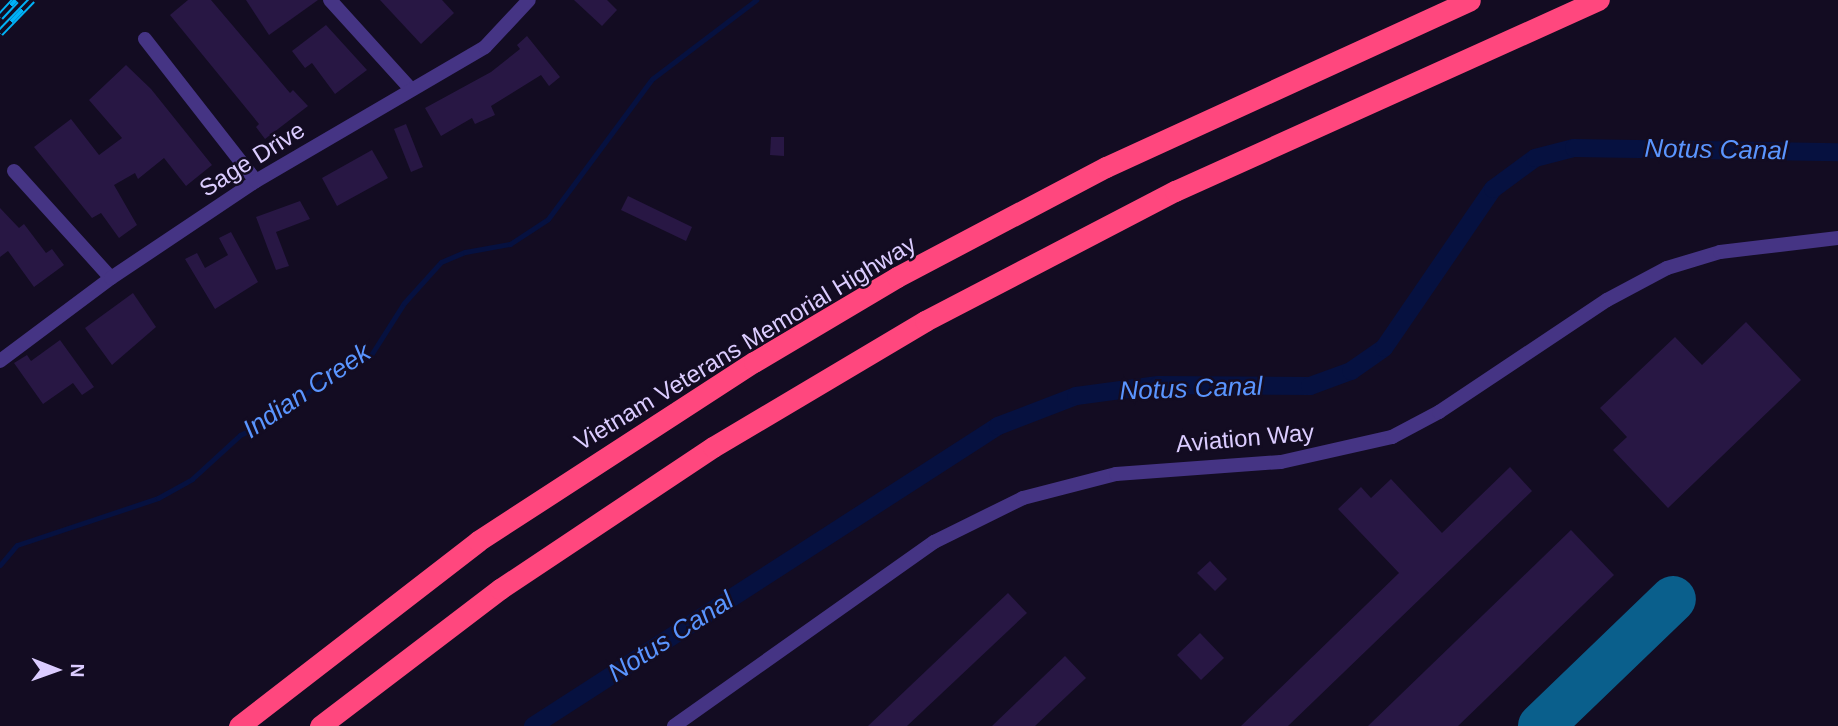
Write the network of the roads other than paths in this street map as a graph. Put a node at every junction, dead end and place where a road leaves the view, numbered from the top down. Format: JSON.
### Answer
{"nodes":[{"id":1,"x":330,"y":0,"type":"edge"},
{"id":2,"x":529,"y":0,"type":"edge"},
{"id":3,"x":1470,"y":0,"type":"edge"},
{"id":4,"x":1599,"y":0,"type":"edge"},
{"id":5,"x":145,"y":39,"type":"dead end"},
{"id":6,"x":409,"y":87,"type":"junction"},
{"id":7,"x":14,"y":171,"type":"dead end"},
{"id":8,"x":256,"y":181,"type":"junction"},
{"id":9,"x":1838,"y":238,"type":"edge"},
{"id":10,"x":111,"y":278,"type":"junction"},
{"id":11,"x":0,"y":361,"type":"edge"},
{"id":12,"x":239,"y":726,"type":"edge"},
{"id":13,"x":320,"y":726,"type":"edge"},
{"id":14,"x":674,"y":726,"type":"edge"}],
"edges":[{"from":1,"to":6,"type":"street"},
{"from":2,"to":6,"type":"street","name":"Sage Drive"},
{"from":3,"to":12,"type":"highway","name":"Vietnam Veterans Memorial Highway"},
{"from":4,"to":13,"type":"highway"},
{"from":5,"to":8,"type":"street"},
{"from":6,"to":8,"type":"street","name":"Sage Drive"},
{"from":7,"to":10,"type":"street"},
{"from":8,"to":10,"type":"street","name":"Sage Drive"},
{"from":9,"to":14,"type":"street","name":"Aviation Way"},
{"from":10,"to":11,"type":"street","name":"Sage Drive"}]}
